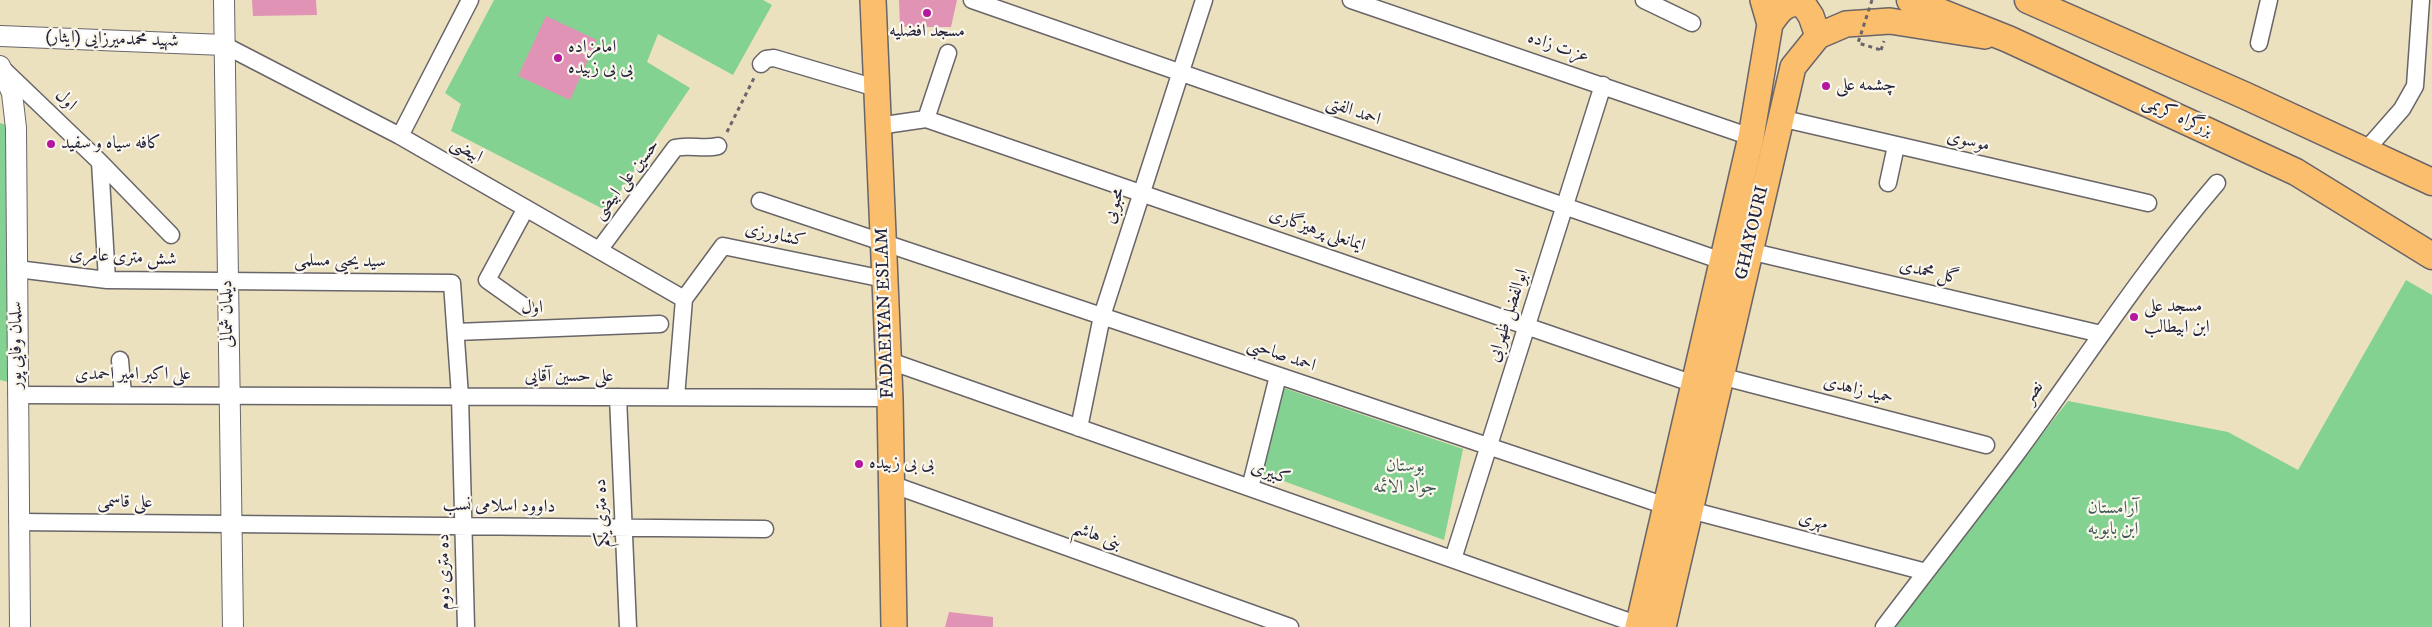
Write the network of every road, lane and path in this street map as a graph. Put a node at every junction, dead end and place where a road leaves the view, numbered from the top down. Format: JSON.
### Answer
{"nodes":[{"id":1,"x":224,"y":0,"type":"edge"},
{"id":2,"x":470,"y":0,"type":"edge"},
{"id":3,"x":873,"y":0,"type":"edge"},
{"id":4,"x":972,"y":0,"type":"edge"},
{"id":5,"x":1204,"y":0,"type":"edge"},
{"id":6,"x":1351,"y":0,"type":"edge"},
{"id":7,"x":1644,"y":0,"type":"edge"},
{"id":8,"x":1763,"y":0,"type":"edge"},
{"id":9,"x":1872,"y":0,"type":"edge"},
{"id":10,"x":1910,"y":0,"type":"edge"},
{"id":11,"x":2028,"y":0,"type":"edge"},
{"id":12,"x":2269,"y":0,"type":"edge"},
{"id":13,"x":2421,"y":0,"type":"edge"},
{"id":14,"x":1692,"y":24,"type":"dead end"},
{"id":15,"x":1770,"y":24,"type":"junction"},
{"id":16,"x":0,"y":36,"type":"edge"},
{"id":17,"x":1818,"y":36,"type":"junction"},
{"id":18,"x":2008,"y":39,"type":"junction"},
{"id":19,"x":2259,"y":43,"type":"dead end"},
{"id":20,"x":224,"y":45,"type":"junction"},
{"id":21,"x":1882,"y":50,"type":"dead end"},
{"id":22,"x":948,"y":53,"type":"dead end"},
{"id":23,"x":761,"y":64,"type":"joint"},
{"id":24,"x":1,"y":68,"type":"edge"},
{"id":25,"x":1181,"y":73,"type":"junction"},
{"id":26,"x":1603,"y":85,"type":"junction"},
{"id":27,"x":876,"y":88,"type":"junction"},
{"id":28,"x":1780,"y":118,"type":"junction"},
{"id":29,"x":926,"y":119,"type":"junction"},
{"id":30,"x":878,"y":126,"type":"junction"},
{"id":31,"x":400,"y":136,"type":"junction"},
{"id":32,"x":1750,"y":137,"type":"junction"},
{"id":33,"x":718,"y":146,"type":"joint"},
{"id":34,"x":1896,"y":146,"type":"junction"},
{"id":35,"x":2366,"y":150,"type":"junction"},
{"id":36,"x":100,"y":162,"type":"junction"},
{"id":37,"x":2432,"y":182,"type":"edge"},
{"id":38,"x":1888,"y":183,"type":"dead end"},
{"id":39,"x":2217,"y":183,"type":"dead end"},
{"id":40,"x":1140,"y":191,"type":"junction"},
{"id":41,"x":760,"y":201,"type":"dead end"},
{"id":42,"x":2148,"y":203,"type":"dead end"},
{"id":43,"x":1564,"y":206,"type":"junction"},
{"id":44,"x":526,"y":208,"type":"junction"},
{"id":45,"x":171,"y":235,"type":"dead end"},
{"id":46,"x":883,"y":243,"type":"junction"},
{"id":47,"x":599,"y":250,"type":"junction"},
{"id":48,"x":1749,"y":251,"type":"junction"},
{"id":49,"x":2432,"y":256,"type":"edge"},
{"id":50,"x":1722,"y":261,"type":"junction"},
{"id":51,"x":17,"y":269,"type":"junction"},
{"id":52,"x":884,"y":279,"type":"junction"},
{"id":53,"x":107,"y":280,"type":"junction"},
{"id":54,"x":228,"y":281,"type":"junction"},
{"id":55,"x":684,"y":299,"type":"junction"},
{"id":56,"x":525,"y":307,"type":"dead end"},
{"id":57,"x":1102,"y":316,"type":"junction"},
{"id":58,"x":660,"y":324,"type":"dead end"},
{"id":59,"x":1526,"y":326,"type":"junction"},
{"id":60,"x":456,"y":332,"type":"junction"},
{"id":61,"x":2101,"y":334,"type":"junction"},
{"id":62,"x":120,"y":360,"type":"dead end"},
{"id":63,"x":887,"y":360,"type":"junction"},
{"id":64,"x":1278,"y":376,"type":"junction"},
{"id":65,"x":1720,"y":376,"type":"junction"},
{"id":66,"x":1694,"y":384,"type":"junction"},
{"id":67,"x":18,"y":395,"type":"junction"},
{"id":68,"x":123,"y":395,"type":"junction"},
{"id":69,"x":238,"y":396,"type":"junction"},
{"id":70,"x":460,"y":396,"type":"junction"},
{"id":71,"x":618,"y":397,"type":"junction"},
{"id":72,"x":676,"y":397,"type":"junction"},
{"id":73,"x":890,"y":398,"type":"junction"},
{"id":74,"x":1079,"y":428,"type":"junction"},
{"id":75,"x":1986,"y":445,"type":"dead end"},
{"id":76,"x":1488,"y":447,"type":"junction"},
{"id":77,"x":891,"y":484,"type":"junction"},
{"id":78,"x":1250,"y":488,"type":"junction"},
{"id":79,"x":1678,"y":508,"type":"junction"},
{"id":80,"x":18,"y":522,"type":"junction"},
{"id":81,"x":232,"y":524,"type":"junction"},
{"id":82,"x":464,"y":527,"type":"junction"},
{"id":83,"x":624,"y":528,"type":"junction"},
{"id":84,"x":765,"y":529,"type":"dead end"},
{"id":85,"x":1452,"y":559,"type":"junction"},
{"id":86,"x":1926,"y":572,"type":"junction"},
{"id":87,"x":1647,"y":626,"type":"edge"},
{"id":88,"x":20,"y":627,"type":"edge"},
{"id":89,"x":233,"y":627,"type":"edge"},
{"id":90,"x":466,"y":627,"type":"edge"},
{"id":91,"x":628,"y":627,"type":"edge"},
{"id":92,"x":894,"y":627,"type":"edge"},
{"id":93,"x":1290,"y":627,"type":"edge"},
{"id":94,"x":1884,"y":627,"type":"edge"}],
"edges":[{"from":1,"to":20,"type":"street","name":"دیلمان شمالی"},
{"from":2,"to":31,"type":"street"},
{"from":3,"to":27,"type":"main road","name":"FADAEIYAN ESLAM"},
{"from":4,"to":25,"type":"street","name":"احمد الفتی"},
{"from":5,"to":25,"type":"street","name":"محبوبی"},
{"from":6,"to":26,"type":"street","name":"عزت زاده"},
{"from":7,"to":14,"type":"street"},
{"from":8,"to":15,"type":"main road","name":"GHAYOURI"},
{"from":9,"to":21,"type":"path","bridge":true},
{"from":10,"to":18,"type":"highway","name":"بزرگراه کریمی"},
{"from":11,"to":35,"type":"highway"},
{"from":12,"to":19,"type":"street"},
{"from":13,"to":35,"type":"street"},
{"from":15,"to":17,"type":"main road"},
{"from":15,"to":32,"type":"main road","name":"GHAYOURI"},
{"from":16,"to":20,"type":"street","name":"شهید محمدمیرزایی (ایثار)"},
{"from":17,"to":18,"type":"main road","name":"GHAYOURI"},
{"from":17,"to":28,"type":"main road","name":"GHAYOURI"},
{"from":18,"to":49,"type":"highway","name":"بزرگراه کریمی"},
{"from":20,"to":31,"type":"street","name":"ابیضی"},
{"from":20,"to":54,"type":"street","name":"دیلمان شمالی"},
{"from":22,"to":29,"type":"street"},
{"from":23,"to":27,"type":"street"},
{"from":23,"to":33,"type":"path"},
{"from":24,"to":36,"type":"street","name":"اول"},
{"from":24,"to":51,"type":"street","name":"سلمان وفایی پور"},
{"from":25,"to":40,"type":"street","name":"محبوبی"},
{"from":25,"to":43,"type":"street","name":"احمد الفتی"},
{"from":26,"to":32,"type":"street","name":"عزت زاده"},
{"from":26,"to":43,"type":"street","name":"ابوالفضل ظهرابی"},
{"from":27,"to":30,"type":"main road","name":"FADAEIYAN ESLAM"},
{"from":28,"to":34,"type":"street","name":"موسوی"},
{"from":28,"to":48,"type":"main road","name":"GHAYOURI"},
{"from":29,"to":30,"type":"street"},
{"from":29,"to":40,"type":"street","name":"ایمانعلی پرهیزگاری"},
{"from":30,"to":46,"type":"main road","name":"FADAEIYAN ESLAM"},
{"from":31,"to":44,"type":"street","name":"ابیضی"},
{"from":32,"to":50,"type":"main road","name":"GHAYOURI"},
{"from":33,"to":47,"type":"street","name":"حسین علی ابیضی"},
{"from":34,"to":38,"type":"street"},
{"from":34,"to":42,"type":"street","name":"موسوی"},
{"from":35,"to":37,"type":"highway"},
{"from":36,"to":45,"type":"street","name":"اول"},
{"from":36,"to":53,"type":"street"},
{"from":39,"to":61,"type":"street","name":"نصر"},
{"from":40,"to":57,"type":"street","name":"محبوبی"},
{"from":40,"to":59,"type":"street","name":"ایمانعلی پرهیزگاری"},
{"from":41,"to":46,"type":"street","name":"احمد صاحبی"},
{"from":43,"to":50,"type":"street","name":"احمد الفتی"},
{"from":43,"to":59,"type":"street","name":"ابوالفضل ظهرابی"},
{"from":44,"to":47,"type":"street","name":"ابیضی"},
{"from":44,"to":56,"type":"street"},
{"from":46,"to":52,"type":"main road","name":"FADAEIYAN ESLAM"},
{"from":46,"to":57,"type":"street","name":"احمد صاحبی"},
{"from":47,"to":55,"type":"street","name":"ابیضی"},
{"from":48,"to":61,"type":"street","name":"گل محمدی"},
{"from":48,"to":65,"type":"main road","name":"GHAYOURI"},
{"from":50,"to":66,"type":"main road","name":"GHAYOURI"},
{"from":51,"to":53,"type":"street","name":"شش متری عامری"},
{"from":51,"to":67,"type":"street","name":"سلمان وفایی پور"},
{"from":52,"to":55,"type":"street","name":"کشاورزی"},
{"from":52,"to":63,"type":"main road","name":"FADAEIYAN ESLAM"},
{"from":53,"to":54,"type":"street","name":"شش متری عامری"},
{"from":54,"to":60,"type":"street","name":"سید یحیی مسلمی"},
{"from":54,"to":69,"type":"street","name":"دیلمان شمالی"},
{"from":55,"to":72,"type":"street"},
{"from":57,"to":64,"type":"street","name":"احمد صاحبی"},
{"from":57,"to":74,"type":"street","name":"محبوبی"},
{"from":58,"to":60,"type":"street","name":"اول"},
{"from":59,"to":66,"type":"street","name":"ایمانعلی پرهیزگاری"},
{"from":59,"to":76,"type":"street","name":"ابوالفضل ظهرابی"},
{"from":60,"to":70,"type":"street","name":"ده متری دوم"},
{"from":61,"to":86,"type":"street","name":"نصر"},
{"from":62,"to":68,"type":"street"},
{"from":63,"to":73,"type":"main road","name":"FADAEIYAN ESLAM"},
{"from":63,"to":74,"type":"street","name":"کبیری"},
{"from":64,"to":76,"type":"street","name":"احمد صاحبی"},
{"from":64,"to":78,"type":"street"},
{"from":65,"to":75,"type":"street","name":"حمید زاهدی"},
{"from":65,"to":79,"type":"main road","name":"GHAYOURI"},
{"from":66,"to":79,"type":"main road","name":"GHAYOURI"},
{"from":67,"to":68,"type":"street","name":"علی اکبر امیر احمدی"},
{"from":67,"to":80,"type":"street","name":"سلمان وفایی پور"},
{"from":68,"to":69,"type":"street","name":"علی اکبر امیر احمدی"},
{"from":69,"to":70,"type":"street","name":"علی حسین آقایی"},
{"from":69,"to":81,"type":"street","name":"دیلمان شمالی"},
{"from":70,"to":71,"type":"street","name":"علی حسین آقایی"},
{"from":70,"to":82,"type":"street","name":"ده متری دوم"},
{"from":71,"to":72,"type":"street","name":"علی حسین آقایی"},
{"from":71,"to":83,"type":"street","name":"ده متری یکم"},
{"from":72,"to":73,"type":"street","name":"علی حسین آقایی"},
{"from":73,"to":77,"type":"main road","name":"FADAEIYAN ESLAM"},
{"from":74,"to":78,"type":"street","name":"کبیری"},
{"from":76,"to":79,"type":"street","name":"احمد صاحبی"},
{"from":76,"to":85,"type":"street","name":"ابوالفضل ظهرابی"},
{"from":77,"to":92,"type":"main road","name":"FADAEIYAN ESLAM"},
{"from":77,"to":93,"type":"street","name":"بنی هاشم"},
{"from":78,"to":85,"type":"street","name":"کبیری"},
{"from":79,"to":86,"type":"street","name":"مهری"},
{"from":79,"to":87,"type":"main road","name":"GHAYOURI"},
{"from":80,"to":81,"type":"street","name":"علی قاسمی"},
{"from":80,"to":88,"type":"street","name":"سلمان وفایی پور"},
{"from":81,"to":82,"type":"street","name":"داوود اسلامی نسب"},
{"from":81,"to":89,"type":"street","name":"دیلمان شمالی"},
{"from":82,"to":83,"type":"street","name":"داوود اسلامی نسب"},
{"from":82,"to":90,"type":"street","name":"ده متری دوم"},
{"from":83,"to":84,"type":"street","name":"داوود اسلامی نسب"},
{"from":83,"to":91,"type":"street","name":"ده متری یکم"},
{"from":85,"to":87,"type":"street","name":"کبیری"},
{"from":86,"to":94,"type":"street","name":"نصر"}]}
